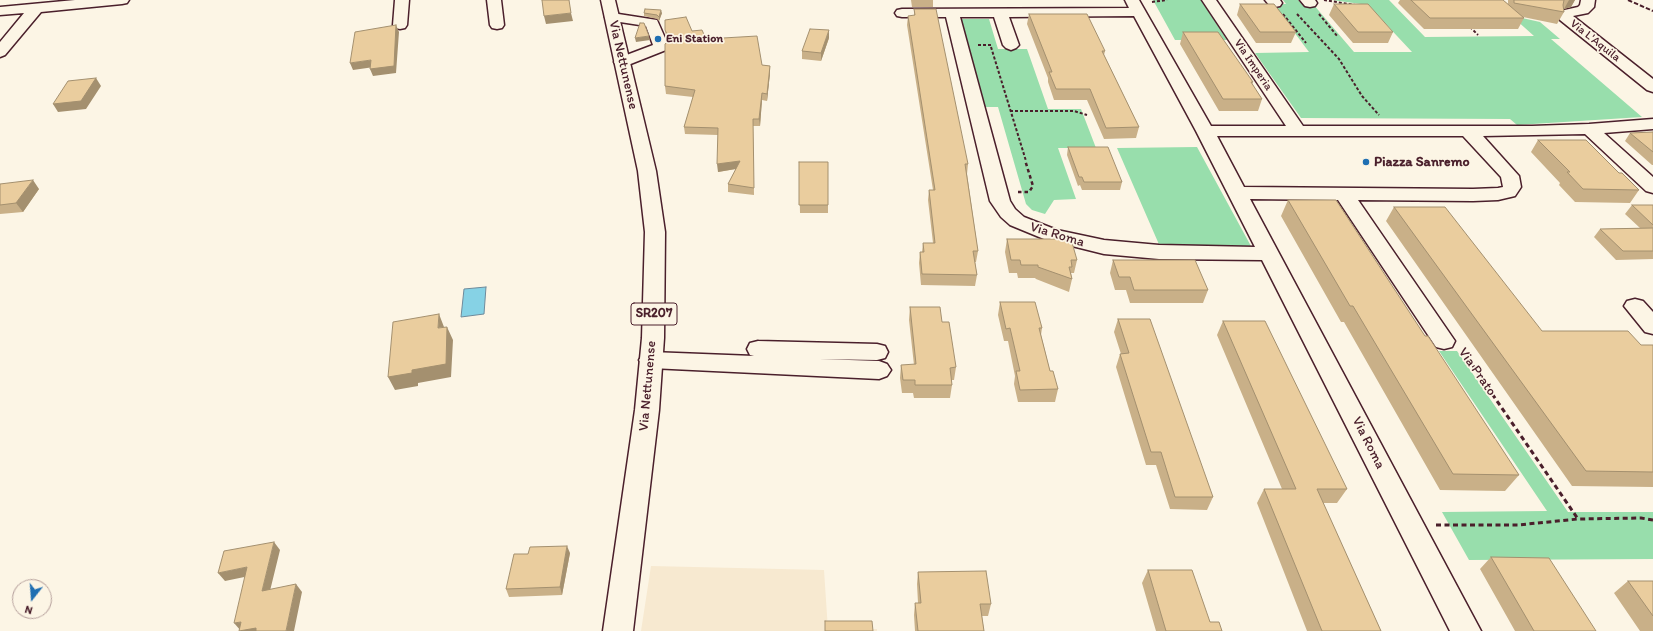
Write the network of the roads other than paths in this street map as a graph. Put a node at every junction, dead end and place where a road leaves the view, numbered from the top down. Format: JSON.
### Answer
{"nodes":[{"id":1,"x":122,"y":0,"type":"edge"},
{"id":2,"x":402,"y":0,"type":"edge"},
{"id":3,"x":494,"y":0,"type":"edge"},
{"id":4,"x":1210,"y":0,"type":"edge"},
{"id":5,"x":1588,"y":0,"type":"edge"},
{"id":6,"x":1135,"y":6,"type":"edge"},
{"id":7,"x":36,"y":8,"type":"junction"},
{"id":8,"x":610,"y":9,"type":"edge"},
{"id":9,"x":0,"y":11,"type":"edge"},
{"id":10,"x":1000,"y":12,"type":"junction"},
{"id":11,"x":902,"y":13,"type":"dead end"},
{"id":12,"x":952,"y":13,"type":"junction"},
{"id":13,"x":400,"y":25,"type":"dead end"},
{"id":14,"x":497,"y":25,"type":"dead end"},
{"id":15,"x":1011,"y":45,"type":"road end"},
{"id":16,"x":0,"y":52,"type":"edge"},
{"id":17,"x":622,"y":62,"type":"junction"},
{"id":18,"x":1653,"y":87,"type":"edge"},
{"id":19,"x":1653,"y":124,"type":"edge"},
{"id":20,"x":1297,"y":130,"type":"junction"},
{"id":21,"x":1589,"y":130,"type":"junction"},
{"id":22,"x":1205,"y":132,"type":"junction"},
{"id":23,"x":1469,"y":132,"type":"junction"},
{"id":24,"x":1653,"y":187,"type":"edge"},
{"id":25,"x":1237,"y":193,"type":"junction"},
{"id":26,"x":1344,"y":194,"type":"junction"},
{"id":27,"x":1270,"y":254,"type":"junction"},
{"id":28,"x":1635,"y":306,"type":"dead end"},
{"id":29,"x":1653,"y":326,"type":"edge"},
{"id":30,"x":1444,"y":342,"type":"road end"},
{"id":31,"x":652,"y":353,"type":"junction"},
{"id":32,"x":878,"y":361,"type":"dead end"},
{"id":33,"x":618,"y":631,"type":"edge"},
{"id":34,"x":1466,"y":631,"type":"edge"}],
"edges":[{"from":1,"to":7,"type":"street"},
{"from":2,"to":13,"type":"street"},
{"from":3,"to":14,"type":"street"},
{"from":4,"to":20,"type":"street","name":"Via Imperia"},
{"from":5,"to":18,"type":"street","name":"Via L'Aquila"},
{"from":6,"to":10,"type":"street","name":"Via Roma"},
{"from":6,"to":22,"type":"street","name":"Via Roma"},
{"from":7,"to":9,"type":"street"},
{"from":7,"to":16,"type":"street"},
{"from":8,"to":17,"type":"street","name":"Via Nettunense","number":"SR207"},
{"from":8,"to":17,"type":"street"},
{"from":10,"to":12,"type":"street","name":"Via Roma"},
{"from":10,"to":15,"type":"street"},
{"from":11,"to":12,"type":"street","name":"Via Roma"},
{"from":12,"to":27,"type":"street","name":"Via Roma"},
{"from":17,"to":31,"type":"street","name":"Via Nettunense","number":"SR207"},
{"from":19,"to":21,"type":"street"},
{"from":20,"to":22,"type":"street"},
{"from":20,"to":23,"type":"street"},
{"from":21,"to":23,"type":"street"},
{"from":21,"to":24,"type":"street"},
{"from":22,"to":25,"type":"street","name":"Via Roma"},
{"from":23,"to":26,"type":"street"},
{"from":25,"to":26,"type":"street"},
{"from":25,"to":27,"type":"street","name":"Via Roma"},
{"from":26,"to":30,"type":"street","name":"Via Prato"},
{"from":27,"to":34,"type":"street","name":"Via Roma"},
{"from":28,"to":29,"type":"street"},
{"from":31,"to":32,"type":"street"},
{"from":31,"to":33,"type":"street","name":"Via Nettunense","number":"SR207"}]}
